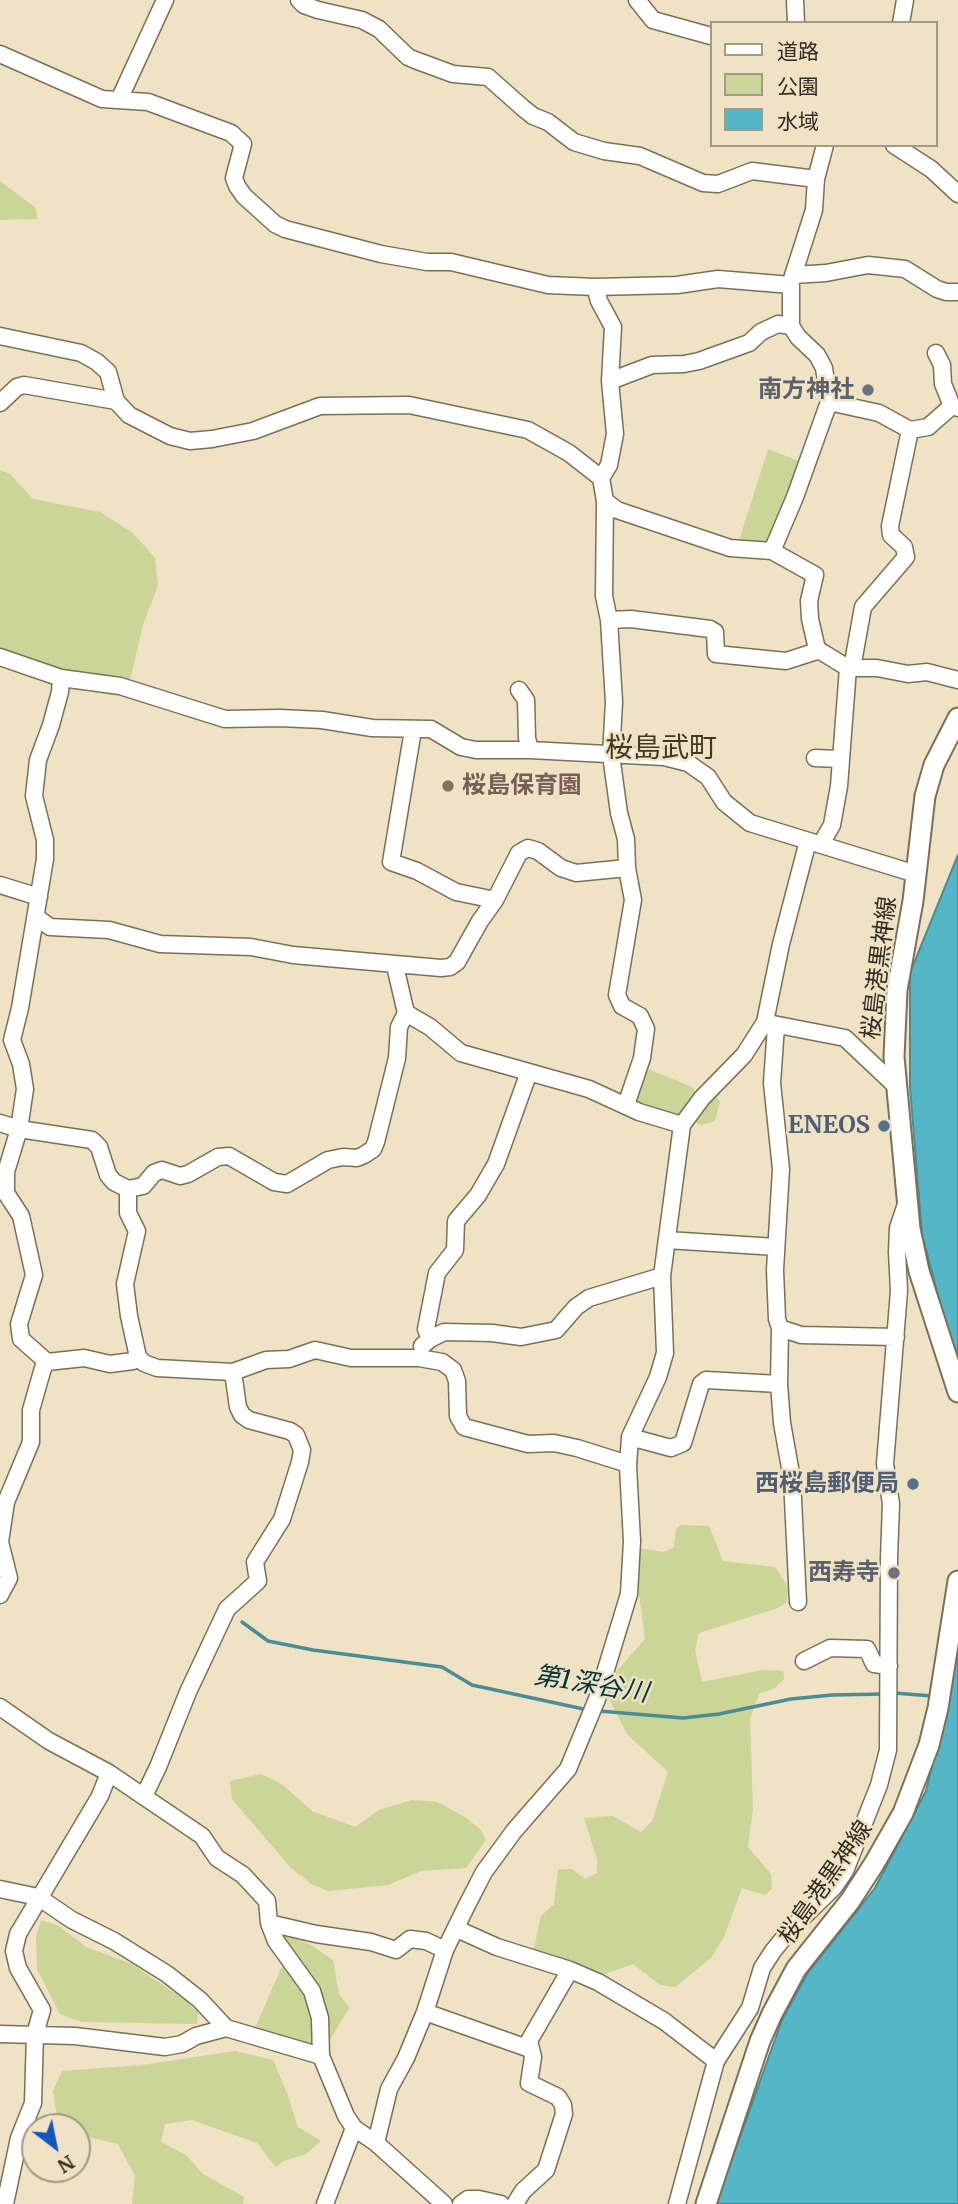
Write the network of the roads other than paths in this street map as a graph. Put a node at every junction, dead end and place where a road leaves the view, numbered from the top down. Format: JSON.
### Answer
{"nodes":[{"id":1,"x":164,"y":0,"type":"edge"},
{"id":2,"x":299,"y":0,"type":"edge"},
{"id":3,"x":637,"y":0,"type":"edge"},
{"id":4,"x":795,"y":0,"type":"edge"},
{"id":5,"x":905,"y":0,"type":"edge"},
{"id":6,"x":796,"y":21,"type":"edge"},
{"id":7,"x":901,"y":21,"type":"edge"},
{"id":8,"x":710,"y":36,"type":"edge"},
{"id":9,"x":0,"y":54,"type":"edge"},
{"id":10,"x":119,"y":100,"type":"junction"},
{"id":11,"x":824,"y":147,"type":"edge"},
{"id":12,"x":897,"y":147,"type":"edge"},
{"id":13,"x":816,"y":179,"type":"junction"},
{"id":14,"x":958,"y":194,"type":"edge"},
{"id":15,"x":792,"y":280,"type":"junction"},
{"id":16,"x":595,"y":288,"type":"junction"},
{"id":17,"x":958,"y":292,"type":"edge"},
{"id":18,"x":791,"y":326,"type":"junction"},
{"id":19,"x":0,"y":336,"type":"edge"},
{"id":20,"x":942,"y":356,"type":"dead end"},
{"id":21,"x":610,"y":381,"type":"junction"},
{"id":22,"x":116,"y":401,"type":"junction"},
{"id":23,"x":829,"y":402,"type":"junction"},
{"id":24,"x":0,"y":403,"type":"edge"},
{"id":25,"x":955,"y":407,"type":"edge"},
{"id":26,"x":910,"y":430,"type":"junction"},
{"id":27,"x":601,"y":478,"type":"junction"},
{"id":28,"x":605,"y":501,"type":"junction"},
{"id":29,"x":772,"y":551,"type":"junction"},
{"id":30,"x":610,"y":620,"type":"junction"},
{"id":31,"x":817,"y":649,"type":"junction"},
{"id":32,"x":0,"y":657,"type":"edge"},
{"id":33,"x":850,"y":668,"type":"junction"},
{"id":34,"x":61,"y":678,"type":"junction"},
{"id":35,"x":958,"y":680,"type":"edge"},
{"id":36,"x":519,"y":690,"type":"dead end"},
{"id":37,"x":958,"y":718,"type":"edge"},
{"id":38,"x":413,"y":730,"type":"junction"},
{"id":39,"x":530,"y":750,"type":"junction"},
{"id":40,"x":611,"y":755,"type":"junction"},
{"id":41,"x":815,"y":758,"type":"dead end"},
{"id":42,"x":840,"y":759,"type":"junction"},
{"id":43,"x":815,"y":842,"type":"junction"},
{"id":44,"x":626,"y":868,"type":"junction"},
{"id":45,"x":916,"y":874,"type":"junction"},
{"id":46,"x":0,"y":885,"type":"edge"},
{"id":47,"x":39,"y":897,"type":"junction"},
{"id":48,"x":495,"y":900,"type":"junction"},
{"id":49,"x":36,"y":917,"type":"junction"},
{"id":50,"x":395,"y":966,"type":"junction"},
{"id":51,"x":406,"y":1013,"type":"junction"},
{"id":52,"x":771,"y":1024,"type":"junction"},
{"id":53,"x":529,"y":1072,"type":"junction"},
{"id":54,"x":898,"y":1088,"type":"junction"},
{"id":55,"x":626,"y":1105,"type":"junction"},
{"id":56,"x":0,"y":1123,"type":"edge"},
{"id":57,"x":682,"y":1125,"type":"junction"},
{"id":58,"x":19,"y":1129,"type":"junction"},
{"id":59,"x":128,"y":1189,"type":"junction"},
{"id":60,"x":906,"y":1204,"type":"junction"},
{"id":61,"x":667,"y":1240,"type":"junction"},
{"id":62,"x":776,"y":1247,"type":"junction"},
{"id":63,"x":663,"y":1276,"type":"junction"},
{"id":64,"x":780,"y":1328,"type":"junction"},
{"id":65,"x":896,"y":1337,"type":"junction"},
{"id":66,"x":430,"y":1339,"type":"junction"},
{"id":67,"x":138,"y":1357,"type":"junction"},
{"id":68,"x":419,"y":1359,"type":"junction"},
{"id":69,"x":45,"y":1365,"type":"junction"},
{"id":70,"x":233,"y":1372,"type":"junction"},
{"id":71,"x":779,"y":1384,"type":"junction"},
{"id":72,"x":958,"y":1392,"type":"edge"},
{"id":73,"x":630,"y":1437,"type":"junction"},
{"id":74,"x":628,"y":1464,"type":"junction"},
{"id":75,"x":958,"y":1581,"type":"edge"},
{"id":76,"x":0,"y":1595,"type":"edge"},
{"id":77,"x":798,"y":1602,"type":"dead end"},
{"id":78,"x":804,"y":1661,"type":"dead end"},
{"id":79,"x":889,"y":1666,"type":"junction"},
{"id":80,"x":0,"y":1707,"type":"edge"},
{"id":81,"x":109,"y":1773,"type":"junction"},
{"id":82,"x":144,"y":1796,"type":"junction"},
{"id":83,"x":0,"y":1889,"type":"edge"},
{"id":84,"x":38,"y":1897,"type":"junction"},
{"id":85,"x":269,"y":1923,"type":"junction"},
{"id":86,"x":457,"y":1929,"type":"junction"},
{"id":87,"x":444,"y":1951,"type":"junction"},
{"id":88,"x":570,"y":1970,"type":"junction"},
{"id":89,"x":425,"y":2012,"type":"junction"},
{"id":90,"x":226,"y":2028,"type":"junction"},
{"id":91,"x":0,"y":2034,"type":"edge"},
{"id":92,"x":34,"y":2034,"type":"junction"},
{"id":93,"x":530,"y":2049,"type":"junction"},
{"id":94,"x":321,"y":2056,"type":"junction"},
{"id":95,"x":716,"y":2062,"type":"junction"},
{"id":96,"x":354,"y":2128,"type":"junction"},
{"id":97,"x":376,"y":2143,"type":"junction"},
{"id":98,"x":5,"y":2204,"type":"edge"},
{"id":99,"x":325,"y":2204,"type":"edge"},
{"id":100,"x":444,"y":2204,"type":"edge"},
{"id":101,"x":461,"y":2204,"type":"edge"},
{"id":102,"x":501,"y":2204,"type":"edge"},
{"id":103,"x":515,"y":2204,"type":"edge"},
{"id":104,"x":677,"y":2204,"type":"edge"},
{"id":105,"x":706,"y":2204,"type":"edge"}],
"edges":[{"from":1,"to":10,"type":"street"},
{"from":2,"to":13,"type":"street"},
{"from":3,"to":8,"type":"street"},
{"from":4,"to":6,"type":"street"},
{"from":5,"to":7,"type":"street"},
{"from":9,"to":10,"type":"street"},
{"from":10,"to":16,"type":"street"},
{"from":11,"to":13,"type":"street"},
{"from":12,"to":14,"type":"street"},
{"from":13,"to":15,"type":"street"},
{"from":15,"to":16,"type":"street"},
{"from":15,"to":17,"type":"street"},
{"from":15,"to":18,"type":"street"},
{"from":16,"to":21,"type":"street"},
{"from":18,"to":21,"type":"street"},
{"from":18,"to":23,"type":"street"},
{"from":19,"to":22,"type":"street"},
{"from":20,"to":25,"type":"street"},
{"from":21,"to":27,"type":"street"},
{"from":22,"to":24,"type":"street"},
{"from":22,"to":27,"type":"street"},
{"from":23,"to":26,"type":"street"},
{"from":23,"to":29,"type":"street"},
{"from":25,"to":26,"type":"street"},
{"from":26,"to":33,"type":"street"},
{"from":27,"to":28,"type":"street"},
{"from":28,"to":29,"type":"street"},
{"from":28,"to":30,"type":"street"},
{"from":29,"to":31,"type":"street"},
{"from":30,"to":31,"type":"street"},
{"from":30,"to":40,"type":"street"},
{"from":31,"to":33,"type":"street"},
{"from":32,"to":34,"type":"street"},
{"from":33,"to":35,"type":"street"},
{"from":33,"to":42,"type":"street"},
{"from":34,"to":38,"type":"street"},
{"from":34,"to":47,"type":"street"},
{"from":36,"to":39,"type":"street"},
{"from":37,"to":45,"type":"main road","name":"桜島港黒神線"},
{"from":38,"to":39,"type":"street"},
{"from":38,"to":48,"type":"street"},
{"from":39,"to":40,"type":"street"},
{"from":40,"to":43,"type":"street"},
{"from":40,"to":44,"type":"street"},
{"from":41,"to":42,"type":"street"},
{"from":42,"to":43,"type":"street"},
{"from":43,"to":45,"type":"street"},
{"from":43,"to":52,"type":"street"},
{"from":44,"to":48,"type":"street"},
{"from":44,"to":55,"type":"street"},
{"from":45,"to":54,"type":"main road","name":"桜島港黒神線"},
{"from":46,"to":47,"type":"street"},
{"from":47,"to":49,"type":"street"},
{"from":48,"to":50,"type":"street"},
{"from":49,"to":50,"type":"street"},
{"from":49,"to":58,"type":"street"},
{"from":50,"to":51,"type":"street"},
{"from":51,"to":53,"type":"street"},
{"from":51,"to":59,"type":"street"},
{"from":52,"to":54,"type":"street"},
{"from":52,"to":57,"type":"street"},
{"from":52,"to":62,"type":"street"},
{"from":53,"to":55,"type":"street"},
{"from":53,"to":66,"type":"street"},
{"from":54,"to":60,"type":"main road","name":"桜島港黒神線"},
{"from":55,"to":57,"type":"street"},
{"from":56,"to":58,"type":"street"},
{"from":57,"to":61,"type":"street"},
{"from":58,"to":59,"type":"street"},
{"from":58,"to":69,"type":"street"},
{"from":59,"to":67,"type":"street"},
{"from":60,"to":65,"type":"street"},
{"from":60,"to":72,"type":"main road","name":"桜島港黒神線"},
{"from":61,"to":62,"type":"street"},
{"from":61,"to":63,"type":"street"},
{"from":62,"to":64,"type":"street"},
{"from":63,"to":66,"type":"street"},
{"from":63,"to":73,"type":"street"},
{"from":64,"to":65,"type":"street"},
{"from":64,"to":71,"type":"street"},
{"from":65,"to":79,"type":"street"},
{"from":66,"to":68,"type":"street"},
{"from":67,"to":69,"type":"street"},
{"from":67,"to":70,"type":"street"},
{"from":68,"to":70,"type":"street"},
{"from":68,"to":74,"type":"street"},
{"from":69,"to":76,"type":"street"},
{"from":70,"to":82,"type":"street"},
{"from":71,"to":73,"type":"street"},
{"from":71,"to":77,"type":"street"},
{"from":73,"to":74,"type":"street"},
{"from":74,"to":86,"type":"street"},
{"from":75,"to":105,"type":"main road","name":"桜島港黒神線"},
{"from":78,"to":79,"type":"street"},
{"from":79,"to":95,"type":"street"},
{"from":80,"to":81,"type":"street"},
{"from":81,"to":82,"type":"street"},
{"from":81,"to":84,"type":"street"},
{"from":82,"to":85,"type":"street"},
{"from":83,"to":84,"type":"street"},
{"from":84,"to":90,"type":"street"},
{"from":84,"to":92,"type":"street"},
{"from":85,"to":87,"type":"street"},
{"from":85,"to":94,"type":"street"},
{"from":86,"to":87,"type":"street"},
{"from":86,"to":88,"type":"street"},
{"from":87,"to":89,"type":"street"},
{"from":88,"to":93,"type":"street"},
{"from":88,"to":95,"type":"street"},
{"from":89,"to":93,"type":"street"},
{"from":89,"to":97,"type":"street"},
{"from":90,"to":92,"type":"street"},
{"from":90,"to":94,"type":"street"},
{"from":91,"to":92,"type":"street"},
{"from":92,"to":98,"type":"street"},
{"from":93,"to":103,"type":"street"},
{"from":94,"to":96,"type":"street"},
{"from":95,"to":104,"type":"street"},
{"from":96,"to":97,"type":"street"},
{"from":96,"to":99,"type":"street"},
{"from":97,"to":100,"type":"street"},
{"from":101,"to":102,"type":"street"}]}
